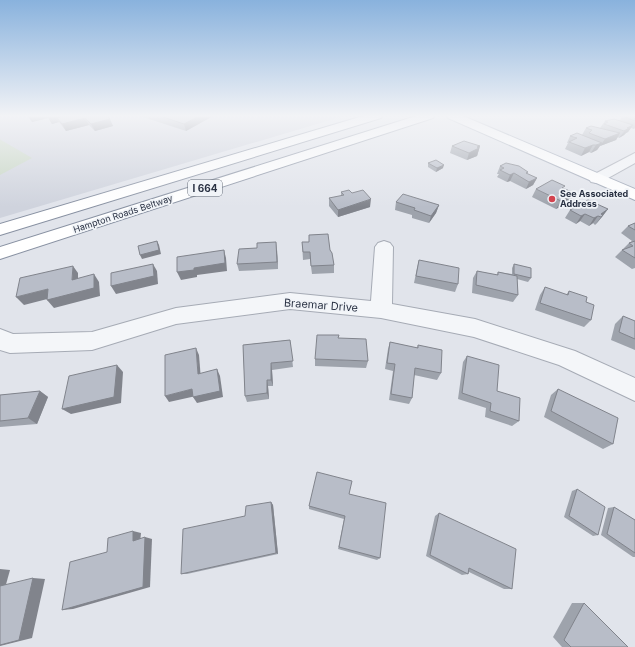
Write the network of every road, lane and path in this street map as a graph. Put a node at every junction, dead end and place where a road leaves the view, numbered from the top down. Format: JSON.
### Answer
{"nodes":[{"id":1,"x":277,"y":146,"type":"edge"},
{"id":2,"x":334,"y":146,"type":"edge"},
{"id":3,"x":522,"y":146,"type":"edge"},
{"id":4,"x":635,"y":157,"type":"edge"},
{"id":5,"x":596,"y":178,"type":"junction"},
{"id":6,"x":635,"y":195,"type":"edge"},
{"id":7,"x":0,"y":230,"type":"edge"},
{"id":8,"x":384,"y":247,"type":"dead end"},
{"id":9,"x":0,"y":253,"type":"edge"},
{"id":10,"x":381,"y":310,"type":"junction"},
{"id":11,"x":0,"y":338,"type":"edge"},
{"id":12,"x":635,"y":390,"type":"edge"}],
"edges":[{"from":1,"to":7,"type":"main road","name":"Hampton Roads Beltway","number":"I 664"},
{"from":2,"to":9,"type":"main road","name":"Hampton Roads Beltway","number":"I 664"},
{"from":3,"to":5,"type":"main road"},
{"from":4,"to":5,"type":"street"},
{"from":5,"to":6,"type":"main road"},
{"from":8,"to":10,"type":"street"},
{"from":10,"to":11,"type":"street","name":"Braemar Drive"},
{"from":10,"to":12,"type":"street","name":"Braemar Drive"}]}
